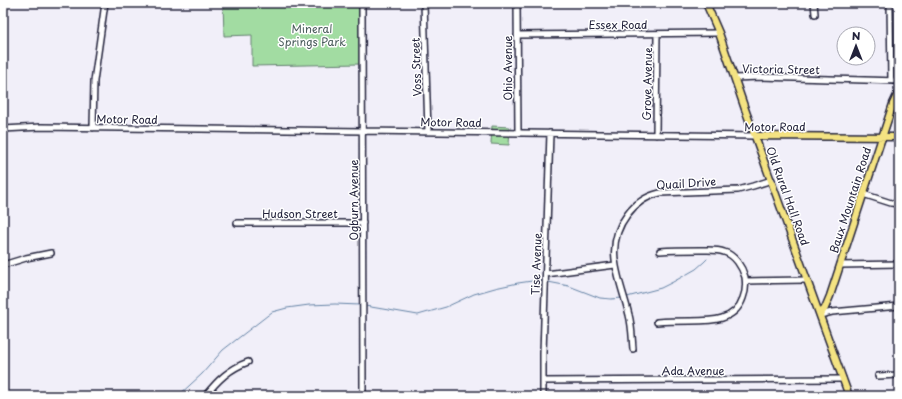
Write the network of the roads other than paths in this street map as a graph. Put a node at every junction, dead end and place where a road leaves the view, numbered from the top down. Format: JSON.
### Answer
{"nodes":[{"id":1,"x":104,"y":3,"type":"edge"},
{"id":2,"x":362,"y":3,"type":"edge"},
{"id":3,"x":424,"y":3,"type":"edge"},
{"id":4,"x":516,"y":3,"type":"edge"},
{"id":5,"x":706,"y":3,"type":"edge"},
{"id":6,"x":814,"y":3,"type":"edge"},
{"id":7,"x":890,"y":3,"type":"edge"},
{"id":8,"x":815,"y":14,"type":"dead end"},
{"id":9,"x":719,"y":33,"type":"junction"},
{"id":10,"x":658,"y":34,"type":"junction"},
{"id":11,"x":517,"y":35,"type":"junction"},
{"id":12,"x":735,"y":78,"type":"junction"},
{"id":13,"x":891,"y":81,"type":"junction"},
{"id":14,"x":899,"y":81,"type":"edge"},
{"id":15,"x":899,"y":91,"type":"edge"},
{"id":16,"x":896,"y":104,"type":"edge"},
{"id":17,"x":93,"y":128,"type":"junction"},
{"id":18,"x":3,"y":129,"type":"edge"},
{"id":19,"x":362,"y":132,"type":"junction"},
{"id":20,"x":428,"y":132,"type":"junction"},
{"id":21,"x":518,"y":133,"type":"junction"},
{"id":22,"x":550,"y":133,"type":"junction"},
{"id":23,"x":656,"y":135,"type":"junction"},
{"id":24,"x":756,"y":136,"type":"junction"},
{"id":25,"x":882,"y":137,"type":"junction"},
{"id":26,"x":899,"y":137,"type":"edge"},
{"id":27,"x":772,"y":180,"type":"junction"},
{"id":28,"x":863,"y":194,"type":"junction"},
{"id":29,"x":899,"y":204,"type":"edge"},
{"id":30,"x":237,"y":223,"type":"dead end"},
{"id":31,"x":363,"y":223,"type":"junction"},
{"id":32,"x":660,"y":250,"type":"dead end"},
{"id":33,"x":51,"y":253,"type":"dead end"},
{"id":34,"x":899,"y":264,"type":"edge"},
{"id":35,"x":3,"y":265,"type":"edge"},
{"id":36,"x":615,"y":265,"type":"junction"},
{"id":37,"x":840,"y":265,"type":"junction"},
{"id":38,"x":546,"y":274,"type":"junction"},
{"id":39,"x":807,"y":280,"type":"junction"},
{"id":40,"x":746,"y":281,"type":"junction"},
{"id":41,"x":899,"y":306,"type":"edge"},
{"id":42,"x":820,"y":316,"type":"junction"},
{"id":43,"x":657,"y":322,"type":"dead end"},
{"id":44,"x":633,"y":349,"type":"dead end"},
{"id":45,"x":248,"y":362,"type":"dead end"},
{"id":46,"x":899,"y":375,"type":"edge"},
{"id":47,"x":878,"y":376,"type":"dead end"},
{"id":48,"x":843,"y":379,"type":"junction"},
{"id":49,"x":543,"y":381,"type":"junction"},
{"id":50,"x":205,"y":396,"type":"edge"},
{"id":51,"x":363,"y":396,"type":"edge"},
{"id":52,"x":543,"y":396,"type":"edge"},
{"id":53,"x":849,"y":396,"type":"edge"}],
"edges":[{"from":1,"to":17,"type":"street"},
{"from":2,"to":19,"type":"street","name":"Ogburn Avenue"},
{"from":3,"to":20,"type":"street","name":"Voss Street"},
{"from":4,"to":11,"type":"street","name":"Ohio Avenue"},
{"from":5,"to":9,"type":"main road","name":"Old Rural Hall Road"},
{"from":6,"to":8,"type":"street"},
{"from":7,"to":13,"type":"street"},
{"from":9,"to":10,"type":"street","name":"Essex Road"},
{"from":9,"to":12,"type":"main road","name":"Old Rural Hall Road"},
{"from":10,"to":11,"type":"street","name":"Essex Road"},
{"from":10,"to":23,"type":"street","name":"Grove Avenue"},
{"from":11,"to":21,"type":"street","name":"Ohio Avenue"},
{"from":12,"to":13,"type":"street","name":"Victoria Street"},
{"from":12,"to":24,"type":"main road","name":"Old Rural Hall Road"},
{"from":13,"to":14,"type":"street","name":"Victoria Street"},
{"from":15,"to":16,"type":"main road","name":"Baux Mountain Road"},
{"from":16,"to":25,"type":"main road","name":"Baux Mountain Road"},
{"from":17,"to":18,"type":"street","name":"Motor Road"},
{"from":17,"to":19,"type":"street","name":"Motor Road"},
{"from":19,"to":20,"type":"street","name":"Motor Road"},
{"from":19,"to":31,"type":"street","name":"Ogburn Avenue"},
{"from":20,"to":21,"type":"street","name":"Motor Road"},
{"from":21,"to":22,"type":"street","name":"Motor Road"},
{"from":22,"to":23,"type":"street","name":"Motor Road"},
{"from":22,"to":38,"type":"street","name":"Tise Avenue"},
{"from":23,"to":24,"type":"street","name":"Motor Road"},
{"from":24,"to":25,"type":"main road","name":"Motor Road"},
{"from":24,"to":27,"type":"main road","name":"Old Rural Hall Road"},
{"from":25,"to":26,"type":"main road","name":"Motor Road"},
{"from":25,"to":28,"type":"main road","name":"Baux Mountain Road"},
{"from":27,"to":36,"type":"street","name":"Quail Drive"},
{"from":27,"to":39,"type":"main road","name":"Old Rural Hall Road"},
{"from":28,"to":29,"type":"street"},
{"from":28,"to":37,"type":"main road","name":"Baux Mountain Road"},
{"from":30,"to":31,"type":"street","name":"Hudson Street"},
{"from":31,"to":51,"type":"street","name":"Ogburn Avenue"},
{"from":32,"to":40,"type":"street"},
{"from":33,"to":35,"type":"street"},
{"from":34,"to":37,"type":"street"},
{"from":36,"to":38,"type":"street"},
{"from":36,"to":44,"type":"street","name":"Quail Drive"},
{"from":37,"to":42,"type":"main road","name":"Baux Mountain Road"},
{"from":38,"to":49,"type":"street","name":"Tise Avenue"},
{"from":39,"to":40,"type":"street"},
{"from":39,"to":42,"type":"main road","name":"Old Rural Hall Road"},
{"from":40,"to":43,"type":"street"},
{"from":41,"to":42,"type":"street"},
{"from":42,"to":48,"type":"main road","name":"Old Rural Hall Road"},
{"from":45,"to":50,"type":"street"},
{"from":46,"to":47,"type":"street"},
{"from":48,"to":49,"type":"street","name":"Ada Avenue"},
{"from":48,"to":53,"type":"main road","name":"Old Rural Hall Road"},
{"from":49,"to":52,"type":"street","name":"Tise Avenue"}]}
